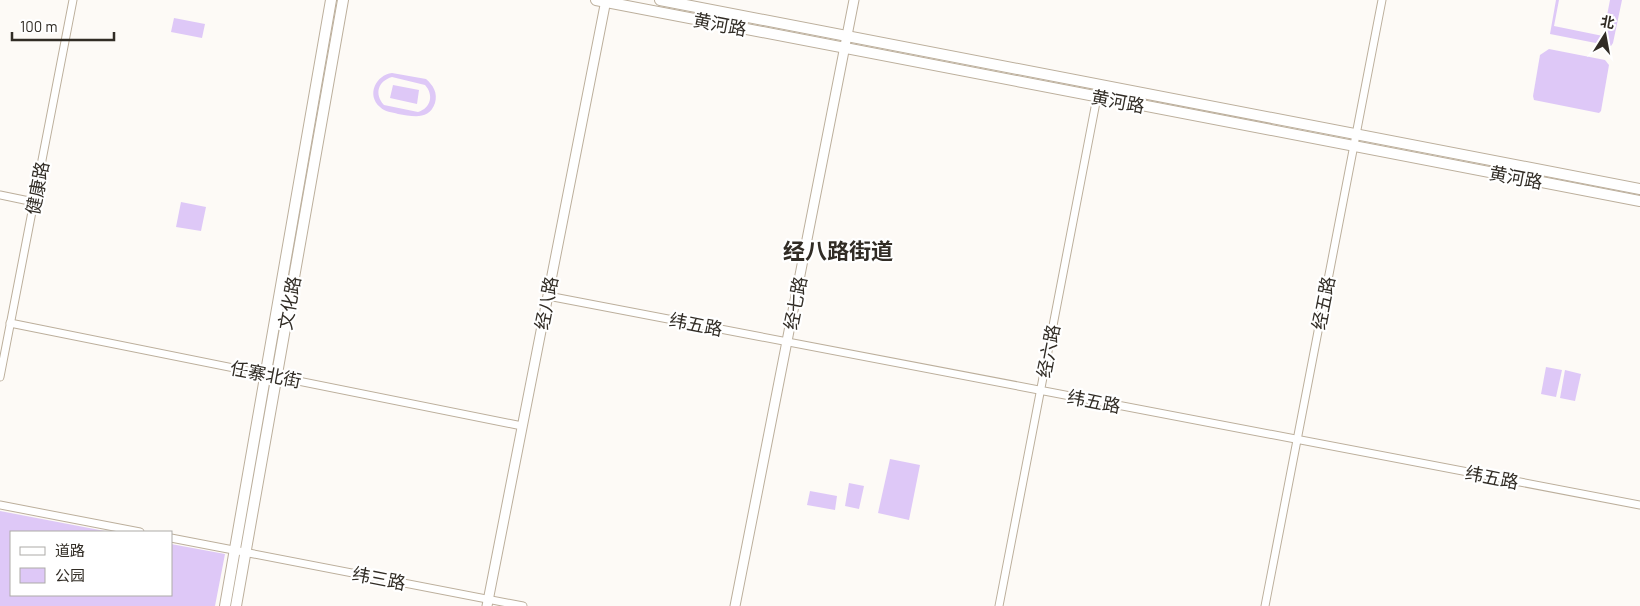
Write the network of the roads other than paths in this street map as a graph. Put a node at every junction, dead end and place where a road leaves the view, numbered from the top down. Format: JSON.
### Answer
{"nodes":[{"id":1,"x":73,"y":0,"type":"edge"},
{"id":2,"x":331,"y":0,"type":"edge"},
{"id":3,"x":343,"y":0,"type":"edge"},
{"id":4,"x":660,"y":0,"type":"edge"},
{"id":5,"x":854,"y":0,"type":"edge"},
{"id":6,"x":1382,"y":0,"type":"edge"},
{"id":7,"x":603,"y":1,"type":"edge"},
{"id":8,"x":847,"y":36,"type":"junction"},
{"id":9,"x":845,"y":48,"type":"junction"},
{"id":10,"x":1097,"y":97,"type":"junction"},
{"id":11,"x":1355,"y":134,"type":"junction"},
{"id":12,"x":1353,"y":146,"type":"junction"},
{"id":13,"x":1640,"y":189,"type":"edge"},
{"id":14,"x":0,"y":195,"type":"edge"},
{"id":15,"x":34,"y":202,"type":"junction"},
{"id":16,"x":1640,"y":202,"type":"edge"},
{"id":17,"x":548,"y":296,"type":"junction"},
{"id":18,"x":10,"y":323,"type":"junction"},
{"id":19,"x":787,"y":342,"type":"junction"},
{"id":20,"x":266,"y":374,"type":"junction"},
{"id":21,"x":0,"y":376,"type":"edge"},
{"id":22,"x":277,"y":376,"type":"junction"},
{"id":23,"x":1040,"y":391,"type":"junction"},
{"id":24,"x":522,"y":426,"type":"junction"},
{"id":25,"x":1297,"y":440,"type":"junction"},
{"id":26,"x":0,"y":505,"type":"edge"},
{"id":27,"x":1640,"y":505,"type":"edge"},
{"id":28,"x":135,"y":531,"type":"edge"},
{"id":29,"x":172,"y":538,"type":"edge"},
{"id":30,"x":235,"y":550,"type":"junction"},
{"id":31,"x":246,"y":553,"type":"junction"},
{"id":32,"x":487,"y":603,"type":"edge"},
{"id":33,"x":225,"y":606,"type":"edge"},
{"id":34,"x":236,"y":606,"type":"edge"},
{"id":35,"x":523,"y":606,"type":"edge"},
{"id":36,"x":735,"y":606,"type":"edge"},
{"id":37,"x":999,"y":606,"type":"edge"},
{"id":38,"x":1265,"y":606,"type":"edge"}],
"edges":[{"from":1,"to":15,"type":"street","name":"健康路"},
{"from":2,"to":20,"type":"main road","name":"文化路"},
{"from":3,"to":22,"type":"main road","name":"文化路"},
{"from":4,"to":8,"type":"main road","name":"黄河路"},
{"from":5,"to":8,"type":"street","name":"经七路"},
{"from":6,"to":11,"type":"street","name":"经五路"},
{"from":7,"to":9,"type":"main road","name":"黄河路"},
{"from":7,"to":17,"type":"street","name":"经八路"},
{"from":8,"to":9,"type":"street","name":"经七路"},
{"from":8,"to":11,"type":"main road","name":"黄河路"},
{"from":9,"to":10,"type":"main road","name":"黄河路"},
{"from":9,"to":19,"type":"street","name":"经七路"},
{"from":10,"to":12,"type":"main road","name":"黄河路"},
{"from":10,"to":23,"type":"street","name":"经六路"},
{"from":11,"to":12,"type":"street","name":"经五路"},
{"from":11,"to":13,"type":"main road","name":"黄河路"},
{"from":12,"to":16,"type":"main road","name":"黄河路"},
{"from":12,"to":25,"type":"street","name":"经五路"},
{"from":14,"to":15,"type":"street"},
{"from":15,"to":18,"type":"street","name":"健康路"},
{"from":17,"to":19,"type":"street","name":"纬五路"},
{"from":17,"to":24,"type":"street","name":"经八路"},
{"from":18,"to":20,"type":"street","name":"任寨北街"},
{"from":18,"to":21,"type":"street","name":"健康路"},
{"from":19,"to":23,"type":"street","name":"纬五路"},
{"from":19,"to":36,"type":"street","name":"经七路"},
{"from":20,"to":22,"type":"street","name":"任寨北街"},
{"from":20,"to":30,"type":"main road","name":"文化路"},
{"from":22,"to":24,"type":"street","name":"任寨北街"},
{"from":22,"to":31,"type":"main road","name":"文化路"},
{"from":23,"to":25,"type":"street","name":"纬五路"},
{"from":23,"to":37,"type":"street","name":"经六路"},
{"from":24,"to":32,"type":"street","name":"经八路"},
{"from":25,"to":27,"type":"street","name":"纬五路"},
{"from":25,"to":38,"type":"street","name":"经五路"},
{"from":26,"to":28,"type":"street"},
{"from":29,"to":30,"type":"street","name":"纬三路"},
{"from":30,"to":31,"type":"street","name":"纬三路"},
{"from":30,"to":33,"type":"main road","name":"文化路"},
{"from":31,"to":32,"type":"street","name":"纬三路"},
{"from":31,"to":34,"type":"main road","name":"文化路"},
{"from":32,"to":35,"type":"street","name":"纬三路"}]}
